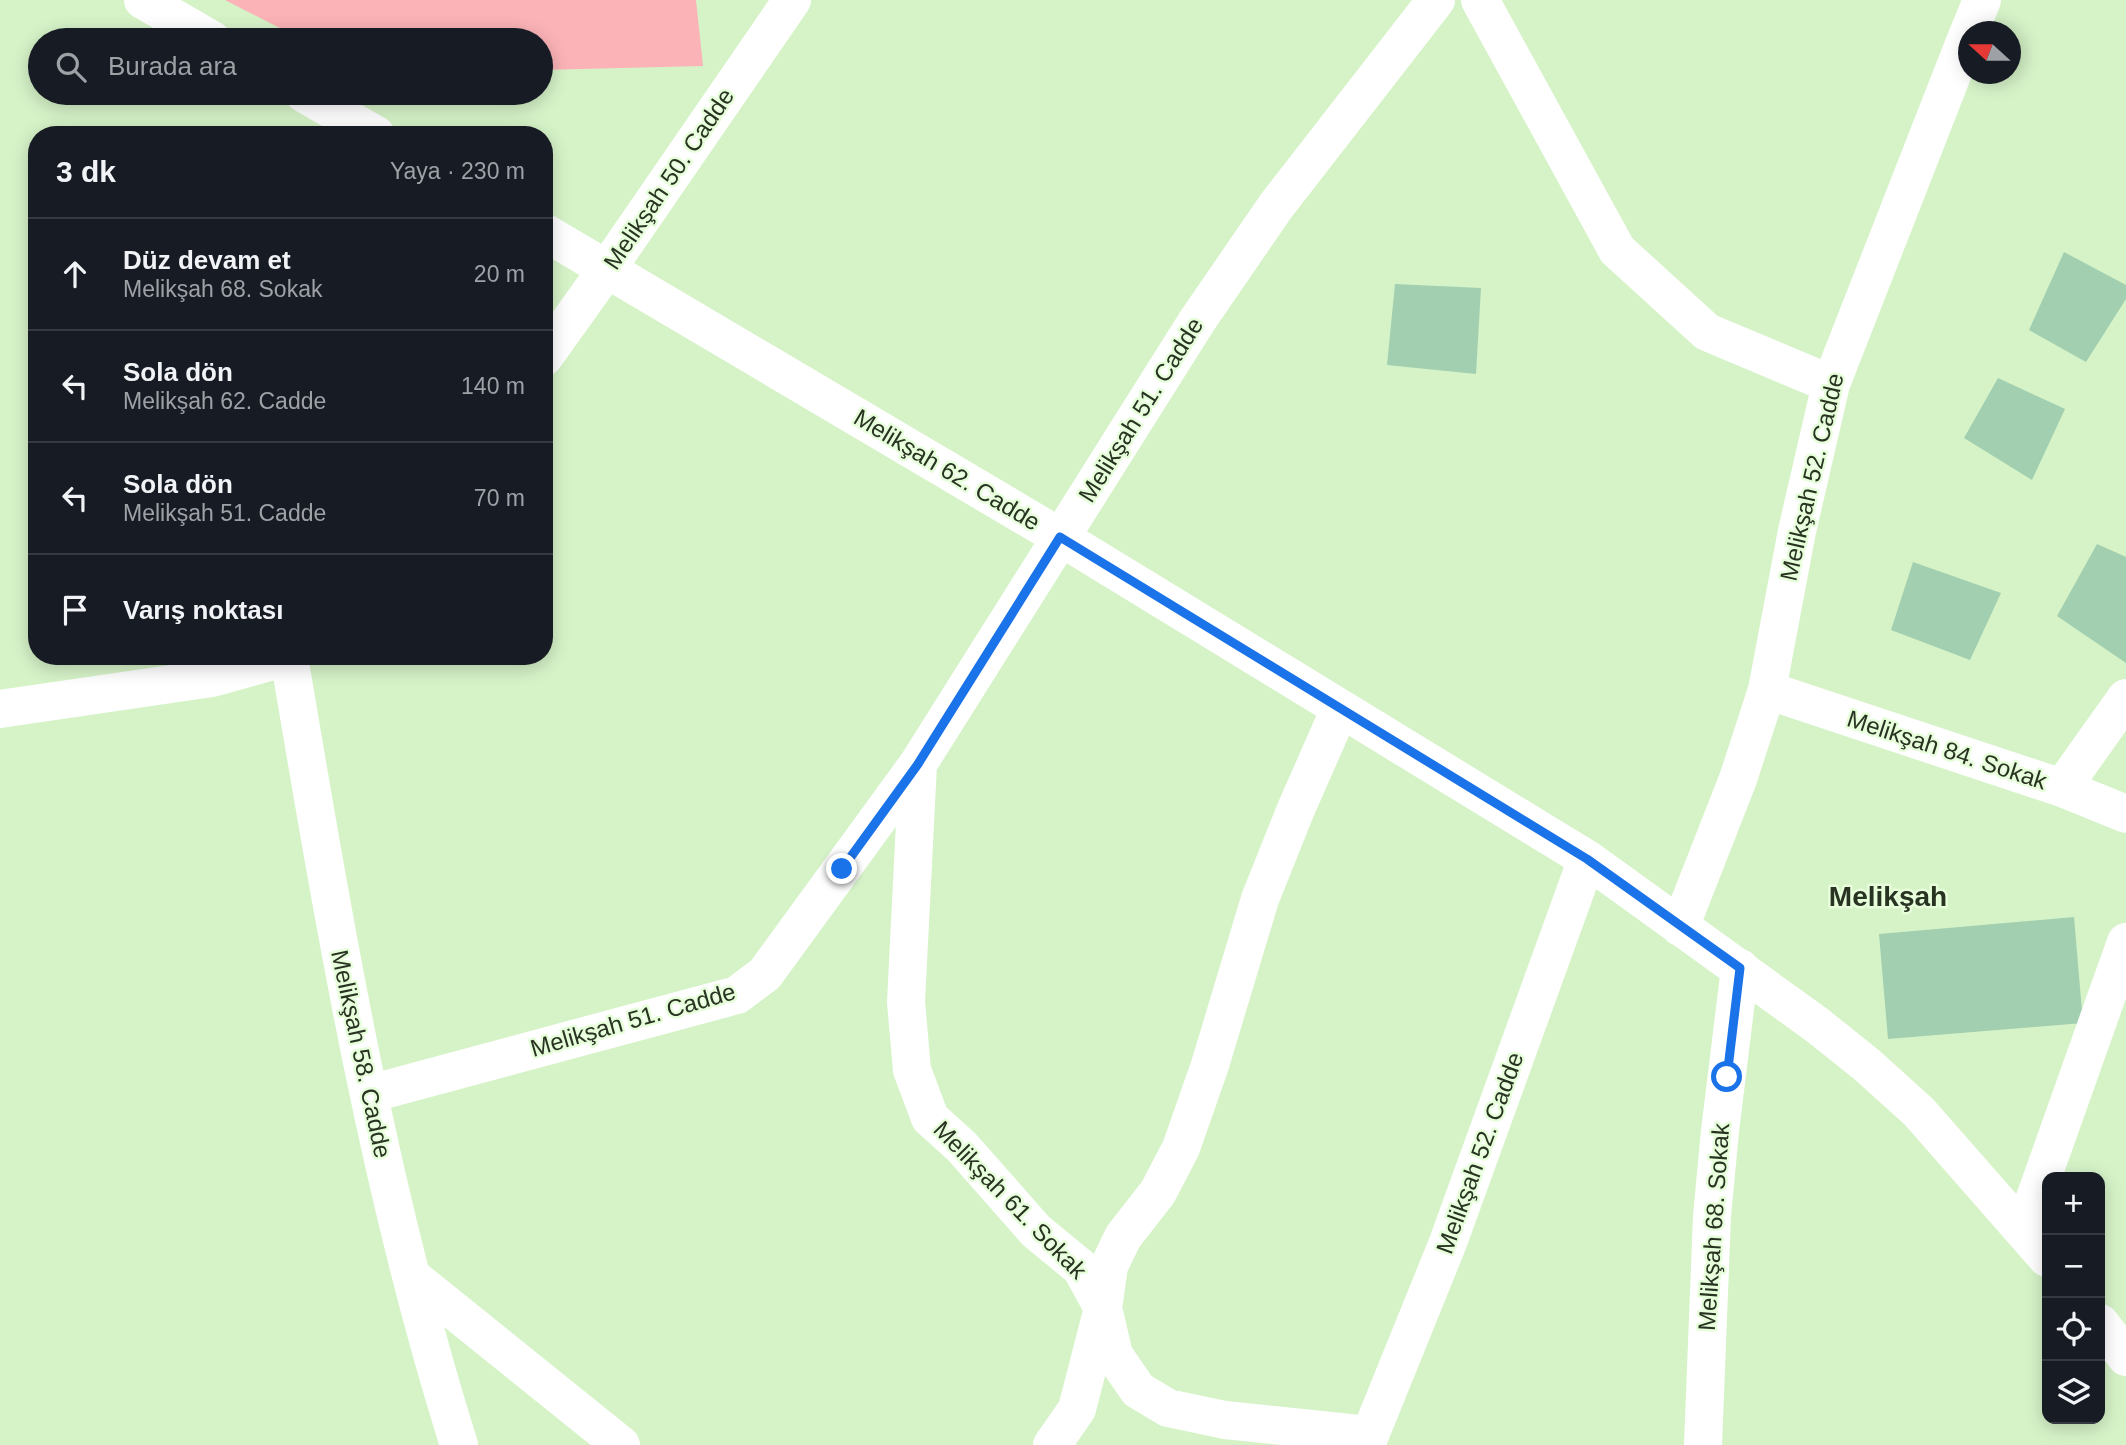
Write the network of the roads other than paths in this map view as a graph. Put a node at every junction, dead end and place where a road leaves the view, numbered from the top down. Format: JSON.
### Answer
{"nodes":[{"id":1,"x":143,"y":0,"type":"edge"},
{"id":2,"x":792,"y":0,"type":"edge"},
{"id":3,"x":1436,"y":0,"type":"edge"},
{"id":4,"x":1480,"y":0,"type":"edge"},
{"id":5,"x":1982,"y":0,"type":"edge"},
{"id":6,"x":192,"y":21,"type":"edge"},
{"id":7,"x":1974,"y":21,"type":"edge"},
{"id":8,"x":1958,"y":61,"type":"edge"},
{"id":9,"x":324,"y":105,"type":"edge"},
{"id":10,"x":360,"y":126,"type":"edge"},
{"id":11,"x":553,"y":237,"type":"edge"},
{"id":12,"x":607,"y":269,"type":"junction"},
{"id":13,"x":553,"y":344,"type":"edge"},
{"id":14,"x":1831,"y":384,"type":"junction"},
{"id":15,"x":1060,"y":537,"type":"junction"},
{"id":16,"x":260,"y":665,"type":"edge"},
{"id":17,"x":291,"y":665,"type":"edge"},
{"id":18,"x":1767,"y":690,"type":"junction"},
{"id":19,"x":2126,"y":698,"type":"edge"},
{"id":20,"x":0,"y":709,"type":"edge"},
{"id":21,"x":1340,"y":709,"type":"junction"},
{"id":22,"x":918,"y":764,"type":"junction"},
{"id":23,"x":2062,"y":788,"type":"junction"},
{"id":24,"x":2126,"y":814,"type":"edge"},
{"id":25,"x":1587,"y":859,"type":"junction"},
{"id":26,"x":1680,"y":927,"type":"junction"},
{"id":27,"x":2126,"y":942,"type":"edge"},
{"id":28,"x":1740,"y":968,"type":"junction"},
{"id":29,"x":369,"y":1094,"type":"junction"},
{"id":30,"x":2024,"y":1229,"type":"junction"},
{"id":31,"x":2042,"y":1252,"type":"edge"},
{"id":32,"x":411,"y":1276,"type":"junction"},
{"id":33,"x":2105,"y":1305,"type":"edge"},
{"id":34,"x":1103,"y":1308,"type":"junction"},
{"id":35,"x":2126,"y":1309,"type":"edge"},
{"id":36,"x":2105,"y":1330,"type":"edge"},
{"id":37,"x":2126,"y":1357,"type":"edge"},
{"id":38,"x":1367,"y":1440,"type":"edge"},
{"id":39,"x":459,"y":1445,"type":"edge"},
{"id":40,"x":621,"y":1445,"type":"edge"},
{"id":41,"x":1052,"y":1445,"type":"edge"},
{"id":42,"x":1703,"y":1445,"type":"edge"}],
"edges":[{"from":1,"to":6,"type":"street"},
{"from":2,"to":12,"type":"street","name":"Melikşah 50. Cadde"},
{"from":3,"to":15,"type":"street","name":"Melikşah 51. Cadde"},
{"from":4,"to":14,"type":"street"},
{"from":5,"to":7,"type":"street","name":"Melikşah 52. Cadde"},
{"from":8,"to":14,"type":"street","name":"Melikşah 52. Cadde"},
{"from":9,"to":10,"type":"street"},
{"from":11,"to":12,"type":"street","name":"Melikşah 62. Cadde"},
{"from":12,"to":13,"type":"street","name":"Melikşah 50. Cadde"},
{"from":12,"to":15,"type":"street","name":"Melikşah 62. Cadde"},
{"from":14,"to":18,"type":"street","name":"Melikşah 52. Cadde"},
{"from":15,"to":21,"type":"street","name":"Melikşah 62. Cadde"},
{"from":15,"to":22,"type":"street","name":"Melikşah 51. Cadde"},
{"from":16,"to":20,"type":"street"},
{"from":17,"to":29,"type":"street","name":"Melikşah 58. Cadde"},
{"from":18,"to":23,"type":"street","name":"Melikşah 84. Sokak"},
{"from":18,"to":26,"type":"street","name":"Melikşah 52. Cadde"},
{"from":19,"to":23,"type":"street"},
{"from":21,"to":25,"type":"street","name":"Melikşah 62. Cadde"},
{"from":21,"to":34,"type":"street"},
{"from":22,"to":29,"type":"street","name":"Melikşah 51. Cadde"},
{"from":22,"to":34,"type":"street","name":"Melikşah 61. Sokak"},
{"from":23,"to":24,"type":"street","name":"Melikşah 84. Sokak"},
{"from":25,"to":26,"type":"street","name":"Melikşah 62. Cadde"},
{"from":25,"to":38,"type":"street","name":"Melikşah 52. Cadde"},
{"from":26,"to":28,"type":"street","name":"Melikşah 62. Cadde"},
{"from":27,"to":30,"type":"street"},
{"from":28,"to":30,"type":"street","name":"Melikşah 62. Cadde"},
{"from":28,"to":42,"type":"street","name":"Melikşah 68. Sokak"},
{"from":29,"to":32,"type":"street","name":"Melikşah 58. Cadde"},
{"from":30,"to":31,"type":"street","name":"Melikşah 62. Cadde"},
{"from":32,"to":39,"type":"street","name":"Melikşah 58. Cadde"},
{"from":32,"to":40,"type":"street"},
{"from":33,"to":35,"type":"street"},
{"from":34,"to":38,"type":"street","name":"Melikşah 61. Sokak"},
{"from":34,"to":41,"type":"street"},
{"from":36,"to":37,"type":"street"}]}
